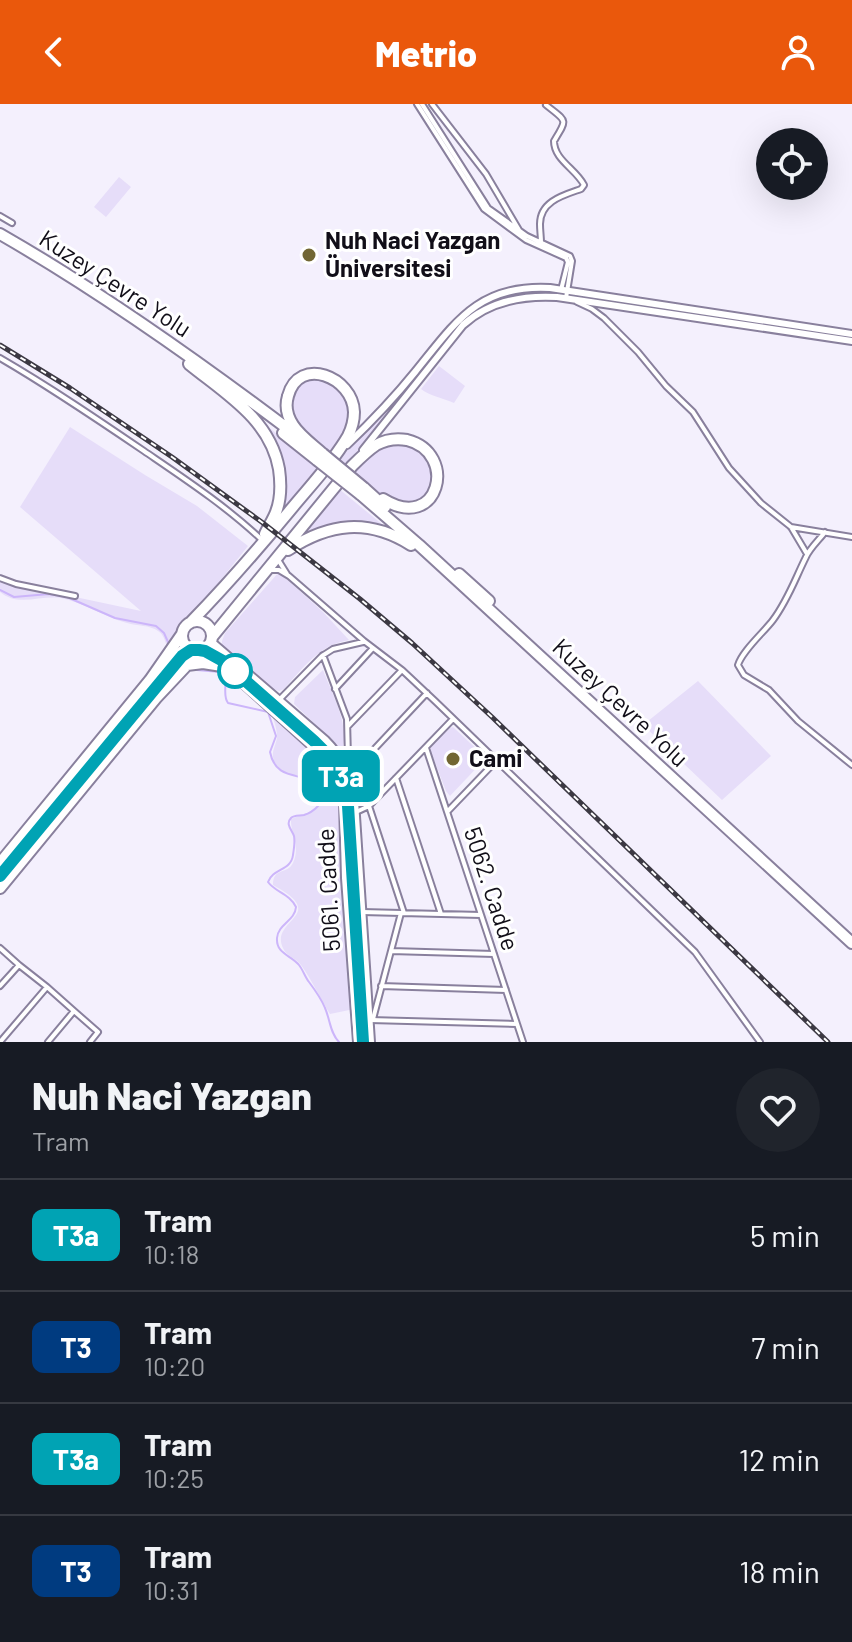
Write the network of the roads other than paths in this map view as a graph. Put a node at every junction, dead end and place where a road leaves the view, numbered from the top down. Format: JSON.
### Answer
{"nodes":[{"id":1,"x":420,"y":104,"type":"edge"},
{"id":2,"x":432,"y":104,"type":"edge"},
{"id":3,"x":546,"y":105,"type":"edge"},
{"id":4,"x":0,"y":216,"type":"edge"},
{"id":5,"x":12,"y":223,"type":"dead end"},
{"id":6,"x":520,"y":232,"type":"junction"},
{"id":7,"x":0,"y":234,"type":"edge"},
{"id":8,"x":0,"y":242,"type":"edge"},
{"id":9,"x":541,"y":243,"type":"junction"},
{"id":10,"x":564,"y":293,"type":"junction"},
{"id":11,"x":852,"y":334,"type":"edge"},
{"id":12,"x":852,"y":341,"type":"edge"},
{"id":13,"x":0,"y":358,"type":"edge"},
{"id":14,"x":189,"y":364,"type":"junction"},
{"id":15,"x":336,"y":455,"type":"junction"},
{"id":16,"x":320,"y":457,"type":"junction"},
{"id":17,"x":352,"y":466,"type":"junction"},
{"id":18,"x":362,"y":491,"type":"junction"},
{"id":19,"x":306,"y":492,"type":"junction"},
{"id":20,"x":322,"y":504,"type":"junction"},
{"id":21,"x":791,"y":527,"type":"junction"},
{"id":22,"x":825,"y":532,"type":"junction"},
{"id":23,"x":852,"y":537,"type":"edge"},
{"id":24,"x":260,"y":544,"type":"junction"},
{"id":25,"x":807,"y":554,"type":"junction"},
{"id":26,"x":277,"y":558,"type":"junction"},
{"id":27,"x":266,"y":572,"type":"junction"},
{"id":28,"x":289,"y":576,"type":"junction"},
{"id":29,"x":0,"y":578,"type":"edge"},
{"id":30,"x":225,"y":587,"type":"junction"},
{"id":31,"x":467,"y":590,"type":"junction"},
{"id":32,"x":75,"y":596,"type":"dead end"},
{"id":33,"x":243,"y":601,"type":"junction"},
{"id":34,"x":190,"y":623,"type":"junction"},
{"id":35,"x":182,"y":634,"type":"junction"},
{"id":36,"x":364,"y":641,"type":"junction"},
{"id":37,"x":206,"y":645,"type":"junction"},
{"id":38,"x":373,"y":648,"type":"junction"},
{"id":39,"x":323,"y":655,"type":"junction"},
{"id":40,"x":187,"y":665,"type":"junction"},
{"id":41,"x":222,"y":666,"type":"junction"},
{"id":42,"x":402,"y":670,"type":"junction"},
{"id":43,"x":335,"y":689,"type":"junction"},
{"id":44,"x":427,"y":693,"type":"junction"},
{"id":45,"x":279,"y":700,"type":"junction"},
{"id":46,"x":453,"y":719,"type":"junction"},
{"id":47,"x":348,"y":726,"type":"junction"},
{"id":48,"x":426,"y":748,"type":"junction"},
{"id":49,"x":496,"y":761,"type":"junction"},
{"id":50,"x":852,"y":765,"type":"edge"},
{"id":51,"x":355,"y":769,"type":"junction"},
{"id":52,"x":349,"y":776,"type":"junction"},
{"id":53,"x":396,"y":778,"type":"junction"},
{"id":54,"x":369,"y":806,"type":"junction"},
{"id":55,"x":356,"y":812,"type":"junction"},
{"id":56,"x":447,"y":812,"type":"junction"},
{"id":57,"x":0,"y":863,"type":"edge"},
{"id":58,"x":0,"y":888,"type":"edge"},
{"id":59,"x":362,"y":912,"type":"junction"},
{"id":60,"x":402,"y":913,"type":"junction"},
{"id":61,"x":441,"y":914,"type":"junction"},
{"id":62,"x":481,"y":915,"type":"junction"},
{"id":63,"x":852,"y":936,"type":"edge"},
{"id":64,"x":852,"y":943,"type":"edge"},
{"id":65,"x":0,"y":948,"type":"edge"},
{"id":66,"x":391,"y":951,"type":"junction"},
{"id":67,"x":494,"y":954,"type":"junction"},
{"id":68,"x":19,"y":965,"type":"junction"},
{"id":69,"x":0,"y":986,"type":"edge"},
{"id":70,"x":381,"y":986,"type":"junction"},
{"id":71,"x":47,"y":987,"type":"junction"},
{"id":72,"x":506,"y":990,"type":"junction"},
{"id":73,"x":74,"y":1011,"type":"junction"},
{"id":74,"x":371,"y":1020,"type":"junction"},
{"id":75,"x":517,"y":1024,"type":"junction"},
{"id":76,"x":0,"y":1042,"type":"edge"},
{"id":77,"x":48,"y":1042,"type":"edge"},
{"id":78,"x":90,"y":1042,"type":"edge"},
{"id":79,"x":357,"y":1042,"type":"edge"},
{"id":80,"x":371,"y":1042,"type":"edge"},
{"id":81,"x":523,"y":1042,"type":"edge"},
{"id":82,"x":760,"y":1042,"type":"edge"}],
"edges":[{"from":1,"to":6,"type":"street"},
{"from":1,"to":10,"type":"street"},
{"from":2,"to":6,"type":"street"},
{"from":3,"to":9,"type":"street"},
{"from":4,"to":5,"type":"street"},
{"from":6,"to":9,"type":"street"},
{"from":7,"to":16,"type":"highway","name":"Kuzey Çevre Yolu"},
{"from":8,"to":14,"type":"highway","name":"Kuzey Çevre Yolu"},
{"from":9,"to":10,"type":"street"},
{"from":10,"to":11,"type":"street"},
{"from":10,"to":12,"type":"street"},
{"from":10,"to":15,"type":"street"},
{"from":10,"to":17,"type":"street"},
{"from":10,"to":21,"type":"street"},
{"from":13,"to":24,"type":"street"},
{"from":14,"to":16,"type":"highway","name":"Kuzey Çevre Yolu"},
{"from":14,"to":24,"type":"highway"},
{"from":15,"to":16,"type":"highway"},
{"from":15,"to":19,"type":"highway"},
{"from":16,"to":18,"type":"highway","bridge":true},
{"from":17,"to":18,"type":"highway"},
{"from":17,"to":20,"type":"highway"},
{"from":18,"to":31,"type":"highway","name":"Kuzey Çevre Yolu"},
{"from":18,"to":63,"type":"highway","name":"Kuzey Çevre Yolu"},
{"from":19,"to":20,"type":"highway"},
{"from":19,"to":24,"type":"highway"},
{"from":20,"to":26,"type":"highway"},
{"from":21,"to":22,"type":"street"},
{"from":21,"to":25,"type":"street"},
{"from":22,"to":23,"type":"street"},
{"from":22,"to":25,"type":"street"},
{"from":24,"to":30,"type":"highway"},
{"from":25,"to":50,"type":"street"},
{"from":26,"to":27,"type":"highway"},
{"from":26,"to":28,"type":"street"},
{"from":26,"to":31,"type":"highway"},
{"from":27,"to":28,"type":"street"},
{"from":27,"to":33,"type":"highway"},
{"from":28,"to":36,"type":"street"},
{"from":29,"to":32,"type":"street"},
{"from":30,"to":33,"type":"highway"},
{"from":30,"to":34,"type":"highway"},
{"from":31,"to":64,"type":"highway","name":"Kuzey Çevre Yolu"},
{"from":33,"to":37,"type":"highway"},
{"from":34,"to":35,"type":"highway"},
{"from":34,"to":37,"type":"highway"},
{"from":35,"to":37,"type":"highway"},
{"from":35,"to":57,"type":"highway"},
{"from":36,"to":38,"type":"street"},
{"from":36,"to":39,"type":"street"},
{"from":37,"to":40,"type":"highway"},
{"from":37,"to":41,"type":"street","name":"5061. Cadde"},
{"from":37,"to":45,"type":"street","name":"5061. Cadde"},
{"from":38,"to":42,"type":"street"},
{"from":38,"to":43,"type":"street"},
{"from":39,"to":43,"type":"street"},
{"from":39,"to":45,"type":"street"},
{"from":40,"to":41,"type":"highway"},
{"from":40,"to":58,"type":"highway"},
{"from":41,"to":79,"type":"street","name":"5061. Cadde"},
{"from":42,"to":44,"type":"street"},
{"from":42,"to":47,"type":"street"},
{"from":43,"to":47,"type":"street"},
{"from":44,"to":46,"type":"street"},
{"from":44,"to":51,"type":"street"},
{"from":45,"to":52,"type":"street","name":"5061. Cadde"},
{"from":46,"to":48,"type":"street"},
{"from":46,"to":49,"type":"street"},
{"from":47,"to":51,"type":"street"},
{"from":48,"to":53,"type":"street"},
{"from":48,"to":56,"type":"street","name":"5062. Cadde"},
{"from":49,"to":56,"type":"street"},
{"from":49,"to":82,"type":"street"},
{"from":51,"to":52,"type":"street"},
{"from":52,"to":55,"type":"street","name":"5061. Cadde"},
{"from":53,"to":54,"type":"street"},
{"from":53,"to":61,"type":"street"},
{"from":54,"to":55,"type":"street"},
{"from":54,"to":60,"type":"street"},
{"from":55,"to":59,"type":"street","name":"5061. Cadde"},
{"from":56,"to":62,"type":"street","name":"5062. Cadde"},
{"from":59,"to":60,"type":"street"},
{"from":59,"to":74,"type":"street","name":"5061. Cadde"},
{"from":60,"to":61,"type":"street"},
{"from":60,"to":66,"type":"street"},
{"from":61,"to":62,"type":"street"},
{"from":62,"to":67,"type":"street","name":"5062. Cadde"},
{"from":65,"to":68,"type":"street"},
{"from":66,"to":67,"type":"street"},
{"from":66,"to":70,"type":"street"},
{"from":67,"to":72,"type":"street","name":"5062. Cadde"},
{"from":68,"to":69,"type":"street"},
{"from":68,"to":71,"type":"street"},
{"from":70,"to":72,"type":"street"},
{"from":70,"to":74,"type":"street"},
{"from":71,"to":73,"type":"street"},
{"from":71,"to":76,"type":"street"},
{"from":72,"to":75,"type":"street","name":"5062. Cadde"},
{"from":73,"to":77,"type":"street"},
{"from":73,"to":78,"type":"street"},
{"from":74,"to":75,"type":"street"},
{"from":74,"to":80,"type":"street","name":"5061. Cadde"},
{"from":75,"to":81,"type":"street","name":"5062. Cadde"}]}
